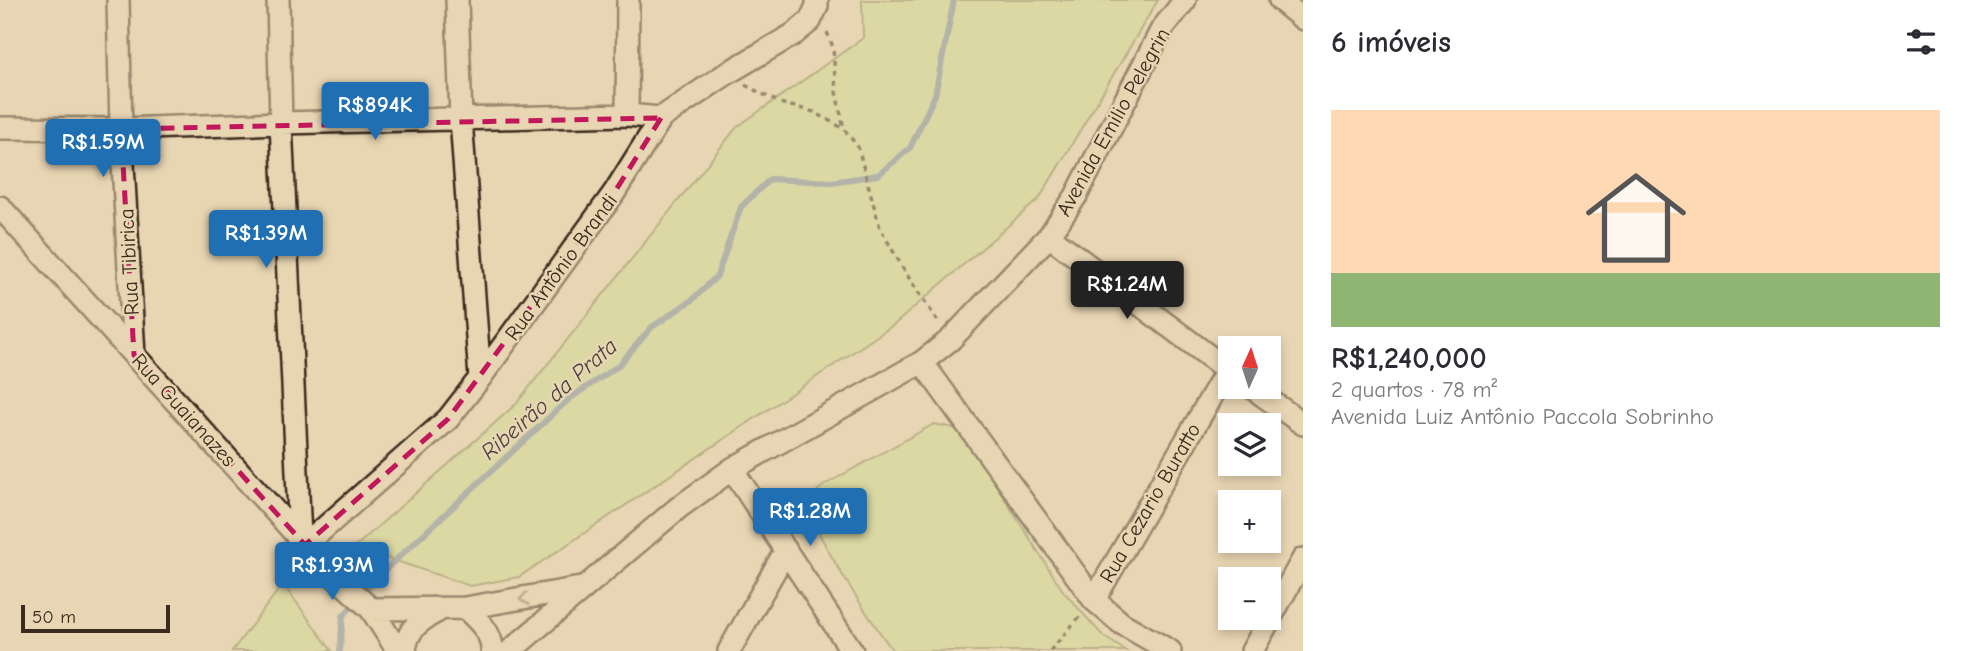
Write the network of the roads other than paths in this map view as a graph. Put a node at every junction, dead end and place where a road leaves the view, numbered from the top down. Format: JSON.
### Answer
{"nodes":[{"id":1,"x":118,"y":0,"type":"edge"},
{"id":2,"x":278,"y":0,"type":"edge"},
{"id":3,"x":457,"y":0,"type":"edge"},
{"id":4,"x":628,"y":0,"type":"edge"},
{"id":5,"x":1185,"y":0,"type":"edge"},
{"id":6,"x":1280,"y":0,"type":"edge"},
{"id":7,"x":817,"y":3,"type":"edge"},
{"id":8,"x":1303,"y":19,"type":"edge"},
{"id":9,"x":628,"y":116,"type":"junction"},
{"id":10,"x":661,"y":118,"type":"junction"},
{"id":11,"x":461,"y":119,"type":"junction"},
{"id":12,"x":281,"y":123,"type":"junction"},
{"id":13,"x":1,"y":130,"type":"edge"},
{"id":14,"x":121,"y":130,"type":"junction"},
{"id":15,"x":0,"y":207,"type":"edge"},
{"id":16,"x":1049,"y":236,"type":"junction"},
{"id":17,"x":134,"y":355,"type":"junction"},
{"id":18,"x":922,"y":362,"type":"junction"},
{"id":19,"x":1218,"y":363,"type":"edge"},
{"id":20,"x":480,"y":378,"type":"junction"},
{"id":21,"x":1218,"y":390,"type":"edge"},
{"id":22,"x":1268,"y":399,"type":"edge"},
{"id":23,"x":1303,"y":424,"type":"edge"},
{"id":24,"x":732,"y":469,"type":"junction"},
{"id":25,"x":302,"y":541,"type":"junction"},
{"id":26,"x":786,"y":550,"type":"junction"},
{"id":27,"x":1303,"y":559,"type":"edge"},
{"id":28,"x":583,"y":588,"type":"junction"},
{"id":29,"x":1094,"y":600,"type":"junction"},
{"id":30,"x":367,"y":605,"type":"junction"},
{"id":31,"x":465,"y":608,"type":"junction"},
{"id":32,"x":440,"y":610,"type":"junction"},
{"id":33,"x":398,"y":651,"type":"edge"},
{"id":34,"x":405,"y":651,"type":"edge"},
{"id":35,"x":492,"y":651,"type":"edge"},
{"id":36,"x":510,"y":651,"type":"edge"},
{"id":37,"x":729,"y":651,"type":"edge"},
{"id":38,"x":852,"y":651,"type":"edge"},
{"id":39,"x":1170,"y":651,"type":"edge"},
{"id":40,"x":1252,"y":651,"type":"edge"}],
"edges":[{"from":1,"to":14,"type":"street","name":"Rua Tibirica"},
{"from":2,"to":12,"type":"street"},
{"from":3,"to":11,"type":"street"},
{"from":4,"to":9,"type":"street"},
{"from":5,"to":16,"type":"street","name":"Avenida Emilio Pelegrin"},
{"from":6,"to":8,"type":"street"},
{"from":7,"to":10,"type":"street","name":"Rua Antônio Brandi"},
{"from":9,"to":10,"type":"street"},
{"from":9,"to":11,"type":"street"},
{"from":10,"to":20,"type":"street","name":"Rua Antônio Brandi"},
{"from":11,"to":12,"type":"street"},
{"from":11,"to":20,"type":"street"},
{"from":12,"to":14,"type":"street"},
{"from":12,"to":25,"type":"street"},
{"from":13,"to":14,"type":"street"},
{"from":14,"to":17,"type":"street","name":"Rua Tibirica"},
{"from":15,"to":17,"type":"street","name":"Rua Guaianazes"},
{"from":16,"to":18,"type":"street","name":"Avenida Emilio Pelegrin"},
{"from":16,"to":19,"type":"street"},
{"from":17,"to":25,"type":"street","name":"Rua Guaianazes"},
{"from":18,"to":24,"type":"street","name":"Avenida Emilio Pelegrin"},
{"from":18,"to":29,"type":"street"},
{"from":20,"to":25,"type":"street","name":"Rua Antônio Brandi"},
{"from":21,"to":29,"type":"street","name":"Rua Cezario Buratto"},
{"from":22,"to":23,"type":"street"},
{"from":24,"to":26,"type":"street"},
{"from":24,"to":28,"type":"street","name":"Avenida Emilio Pelegrin"},
{"from":25,"to":30,"type":"street","name":"Rua Guaianazes"},
{"from":26,"to":37,"type":"street"},
{"from":26,"to":38,"type":"street"},
{"from":27,"to":40,"type":"street"},
{"from":28,"to":31,"type":"street","one_way":true},
{"from":28,"to":36,"type":"street","name":"Avenida Emilio Pelegrin"},
{"from":29,"to":39,"type":"street"},
{"from":30,"to":32,"type":"street"},
{"from":30,"to":33,"type":"street","name":"Rua Guaianazes"},
{"from":31,"to":32,"type":"street"},
{"from":31,"to":35,"type":"street"},
{"from":32,"to":34,"type":"street"}]}
